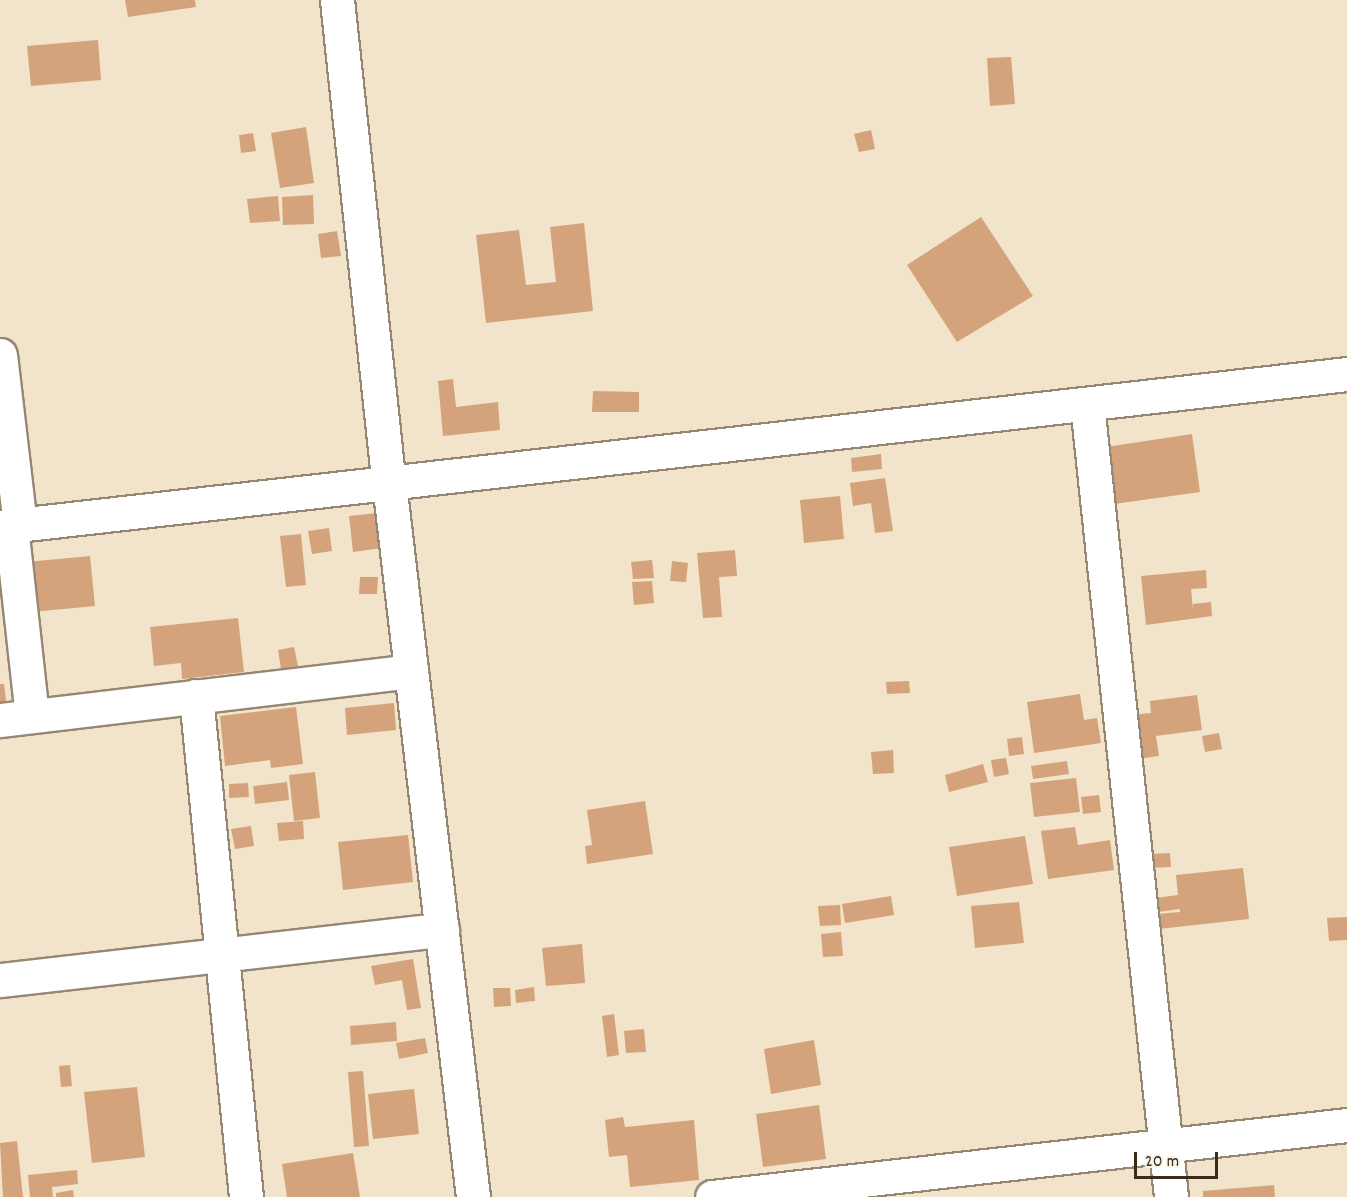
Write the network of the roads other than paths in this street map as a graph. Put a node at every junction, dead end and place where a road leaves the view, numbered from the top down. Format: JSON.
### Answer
{"nodes":[{"id":1,"x":337,"y":0,"type":"edge"},
{"id":2,"x":0,"y":356,"type":"edge"},
{"id":3,"x":1347,"y":374,"type":"edge"},
{"id":4,"x":1087,"y":404,"type":"junction"},
{"id":5,"x":389,"y":483,"type":"junction"},
{"id":6,"x":10,"y":526,"type":"edge"},
{"id":7,"x":411,"y":671,"type":"junction"},
{"id":8,"x":196,"y":696,"type":"junction"},
{"id":9,"x":32,"y":716,"type":"junction"},
{"id":10,"x":0,"y":720,"type":"edge"},
{"id":11,"x":442,"y":930,"type":"junction"},
{"id":12,"x":222,"y":955,"type":"junction"},
{"id":13,"x":0,"y":980,"type":"edge"},
{"id":14,"x":1347,"y":1125,"type":"edge"},
{"id":15,"x":1166,"y":1146,"type":"junction"},
{"id":16,"x":246,"y":1197,"type":"edge"},
{"id":17,"x":473,"y":1197,"type":"edge"},
{"id":18,"x":712,"y":1197,"type":"edge"},
{"id":19,"x":1171,"y":1197,"type":"edge"}],
"edges":[{"from":1,"to":5,"type":"street"},
{"from":2,"to":6,"type":"street"},
{"from":3,"to":4,"type":"street"},
{"from":4,"to":5,"type":"street"},
{"from":4,"to":15,"type":"street"},
{"from":5,"to":6,"type":"street"},
{"from":5,"to":7,"type":"street"},
{"from":6,"to":9,"type":"street"},
{"from":7,"to":8,"type":"street"},
{"from":7,"to":11,"type":"street"},
{"from":8,"to":9,"type":"street"},
{"from":8,"to":12,"type":"street"},
{"from":9,"to":10,"type":"street"},
{"from":11,"to":12,"type":"street"},
{"from":11,"to":17,"type":"street"},
{"from":12,"to":13,"type":"street"},
{"from":12,"to":16,"type":"street"},
{"from":14,"to":15,"type":"street"},
{"from":15,"to":18,"type":"street"},
{"from":15,"to":19,"type":"street"}]}
